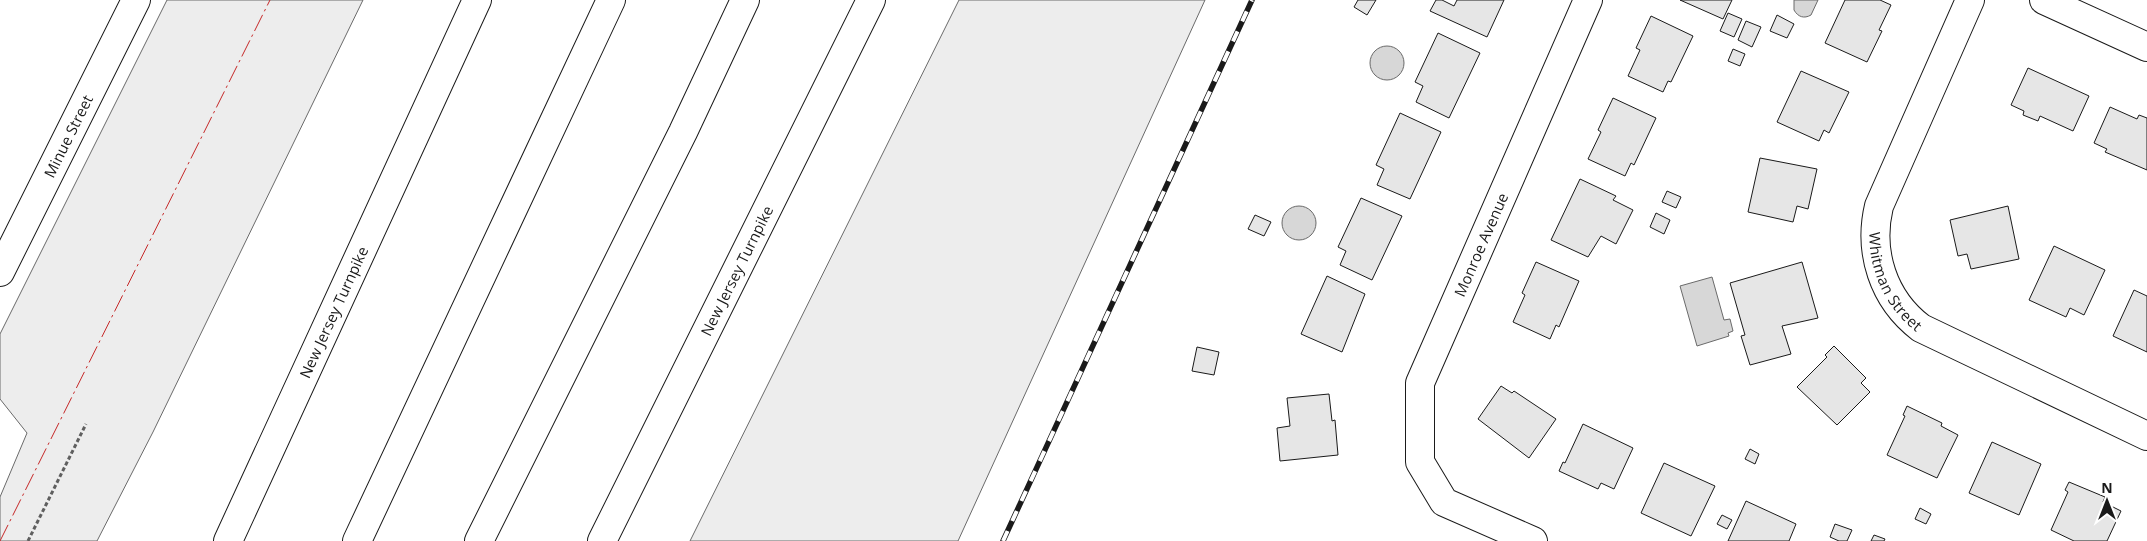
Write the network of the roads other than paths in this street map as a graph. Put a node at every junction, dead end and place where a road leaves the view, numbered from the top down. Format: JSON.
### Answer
{"nodes":[{"id":1,"x":136,"y":0,"type":"edge"},
{"id":2,"x":477,"y":0,"type":"edge"},
{"id":3,"x":610,"y":0,"type":"edge"},
{"id":4,"x":745,"y":0,"type":"edge"},
{"id":5,"x":871,"y":0,"type":"edge"},
{"id":6,"x":1588,"y":0,"type":"edge"},
{"id":7,"x":1970,"y":0,"type":"edge"},
{"id":8,"x":2044,"y":0,"type":"edge"},
{"id":9,"x":2147,"y":47,"type":"edge"},
{"id":10,"x":0,"y":272,"type":"edge"},
{"id":11,"x":2147,"y":436,"type":"edge"},
{"id":12,"x":228,"y":541,"type":"edge"},
{"id":13,"x":357,"y":541,"type":"edge"},
{"id":14,"x":479,"y":541,"type":"edge"},
{"id":15,"x":602,"y":541,"type":"edge"},
{"id":16,"x":1533,"y":541,"type":"edge"}],
"edges":[{"from":1,"to":10,"type":"main road","name":"Minue Street"},
{"from":2,"to":12,"type":"main road","name":"New Jersey Turnpike"},
{"from":3,"to":13,"type":"main road"},
{"from":4,"to":14,"type":"main road"},
{"from":5,"to":15,"type":"main road","name":"New Jersey Turnpike"},
{"from":6,"to":16,"type":"main road","name":"Monroe Avenue"},
{"from":7,"to":11,"type":"main road","name":"Whitman Street"},
{"from":8,"to":9,"type":"main road"}]}
